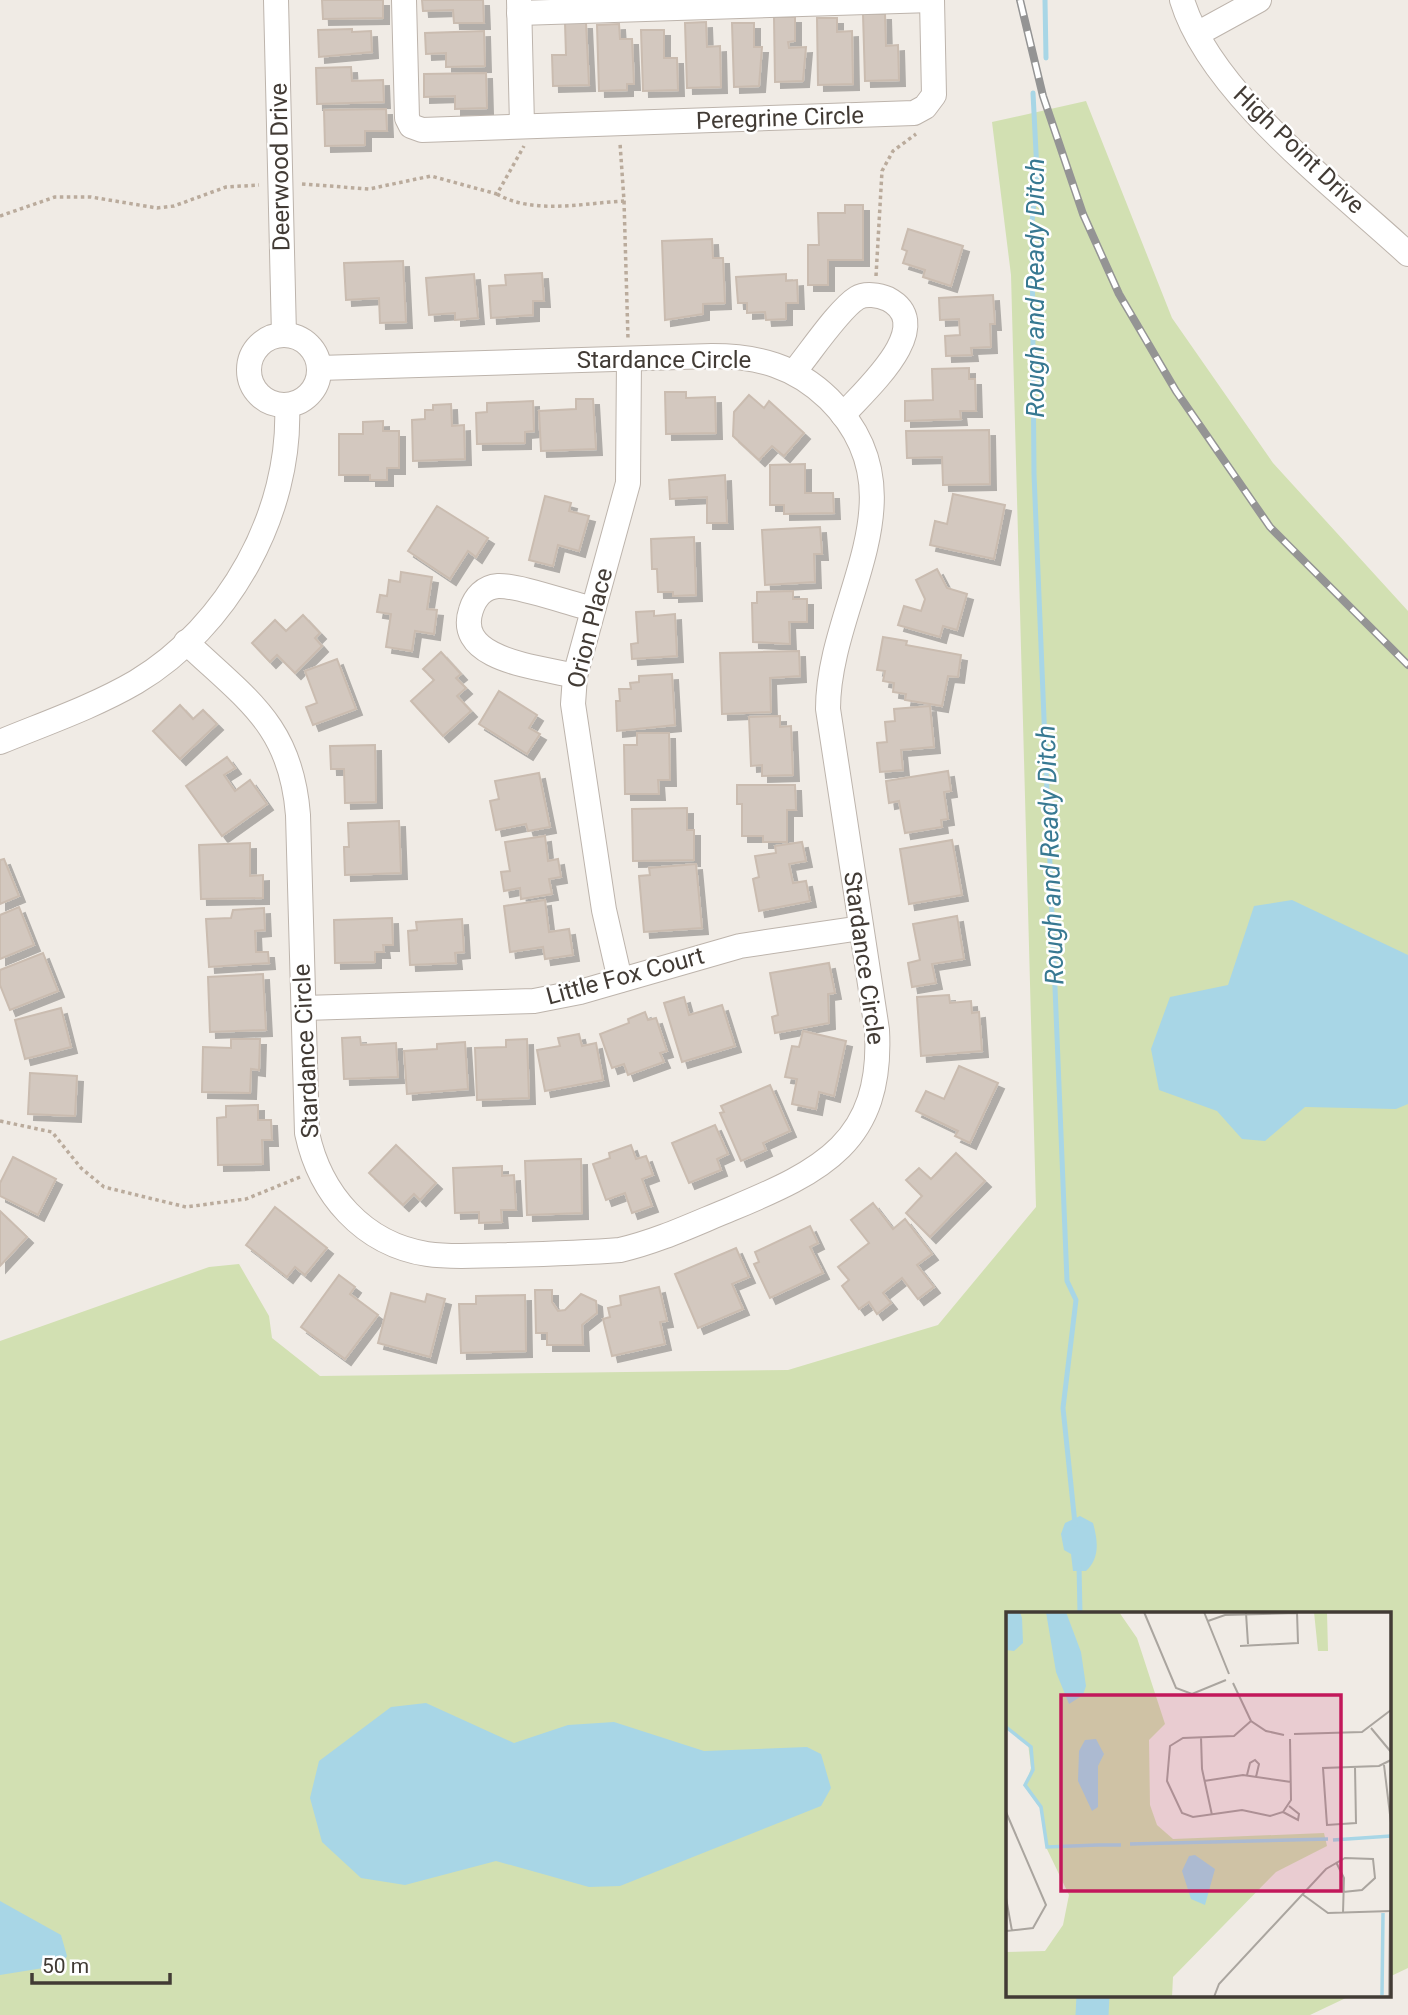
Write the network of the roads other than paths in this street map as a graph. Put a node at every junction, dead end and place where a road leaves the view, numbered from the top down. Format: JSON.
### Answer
{"nodes":[{"id":1,"x":276,"y":0,"type":"edge"},
{"id":2,"x":404,"y":0,"type":"edge"},
{"id":3,"x":932,"y":0,"type":"edge"},
{"id":4,"x":1182,"y":0,"type":"edge"},
{"id":5,"x":1259,"y":0,"type":"edge"},
{"id":6,"x":519,"y":7,"type":"edge"},
{"id":7,"x":1198,"y":34,"type":"junction"},
{"id":8,"x":529,"y":125,"type":"junction"},
{"id":9,"x":1408,"y":254,"type":"edge"},
{"id":10,"x":284,"y":334,"type":"junction"},
{"id":11,"x":629,"y":359,"type":"junction"},
{"id":12,"x":319,"y":368,"type":"junction"},
{"id":13,"x":794,"y":372,"type":"junction"},
{"id":14,"x":287,"y":405,"type":"junction"},
{"id":15,"x":843,"y":415,"type":"junction"},
{"id":16,"x":593,"y":609,"type":"junction"},
{"id":17,"x":186,"y":642,"type":"junction"},
{"id":18,"x":575,"y":676,"type":"junction"},
{"id":19,"x":0,"y":742,"type":"edge"},
{"id":20,"x":862,"y":928,"type":"junction"},
{"id":21,"x":620,"y":980,"type":"junction"},
{"id":22,"x":304,"y":1008,"type":"junction"}],
"edges":[{"from":1,"to":10,"type":"street","name":"Deerwood Drive"},
{"from":2,"to":8,"type":"street","name":"Peregrine Circle"},
{"from":3,"to":6,"type":"street"},
{"from":3,"to":8,"type":"street","name":"Peregrine Circle"},
{"from":4,"to":7,"type":"street","name":"High Point Drive"},
{"from":5,"to":7,"type":"street"},
{"from":6,"to":8,"type":"street"},
{"from":7,"to":9,"type":"street","name":"High Point Drive"},
{"from":10,"to":12,"type":"street"},
{"from":10,"to":14,"type":"street"},
{"from":11,"to":12,"type":"street","name":"Stardance Circle"},
{"from":11,"to":13,"type":"street","name":"Stardance Circle"},
{"from":11,"to":16,"type":"street","name":"Orion Place"},
{"from":12,"to":14,"type":"street"},
{"from":13,"to":15,"type":"street","name":"Stardance Circle"},
{"from":13,"to":15,"type":"street"},
{"from":14,"to":17,"type":"street"},
{"from":15,"to":20,"type":"street","name":"Stardance Circle"},
{"from":16,"to":18,"type":"street","name":"Orion Place"},
{"from":16,"to":18,"type":"street"},
{"from":17,"to":19,"type":"street"},
{"from":17,"to":22,"type":"street","name":"Stardance Circle"},
{"from":18,"to":21,"type":"street","name":"Orion Place"},
{"from":20,"to":21,"type":"street","name":"Little Fox Court"},
{"from":20,"to":22,"type":"street","name":"Stardance Circle"},
{"from":21,"to":22,"type":"street","name":"Little Fox Court"}]}
